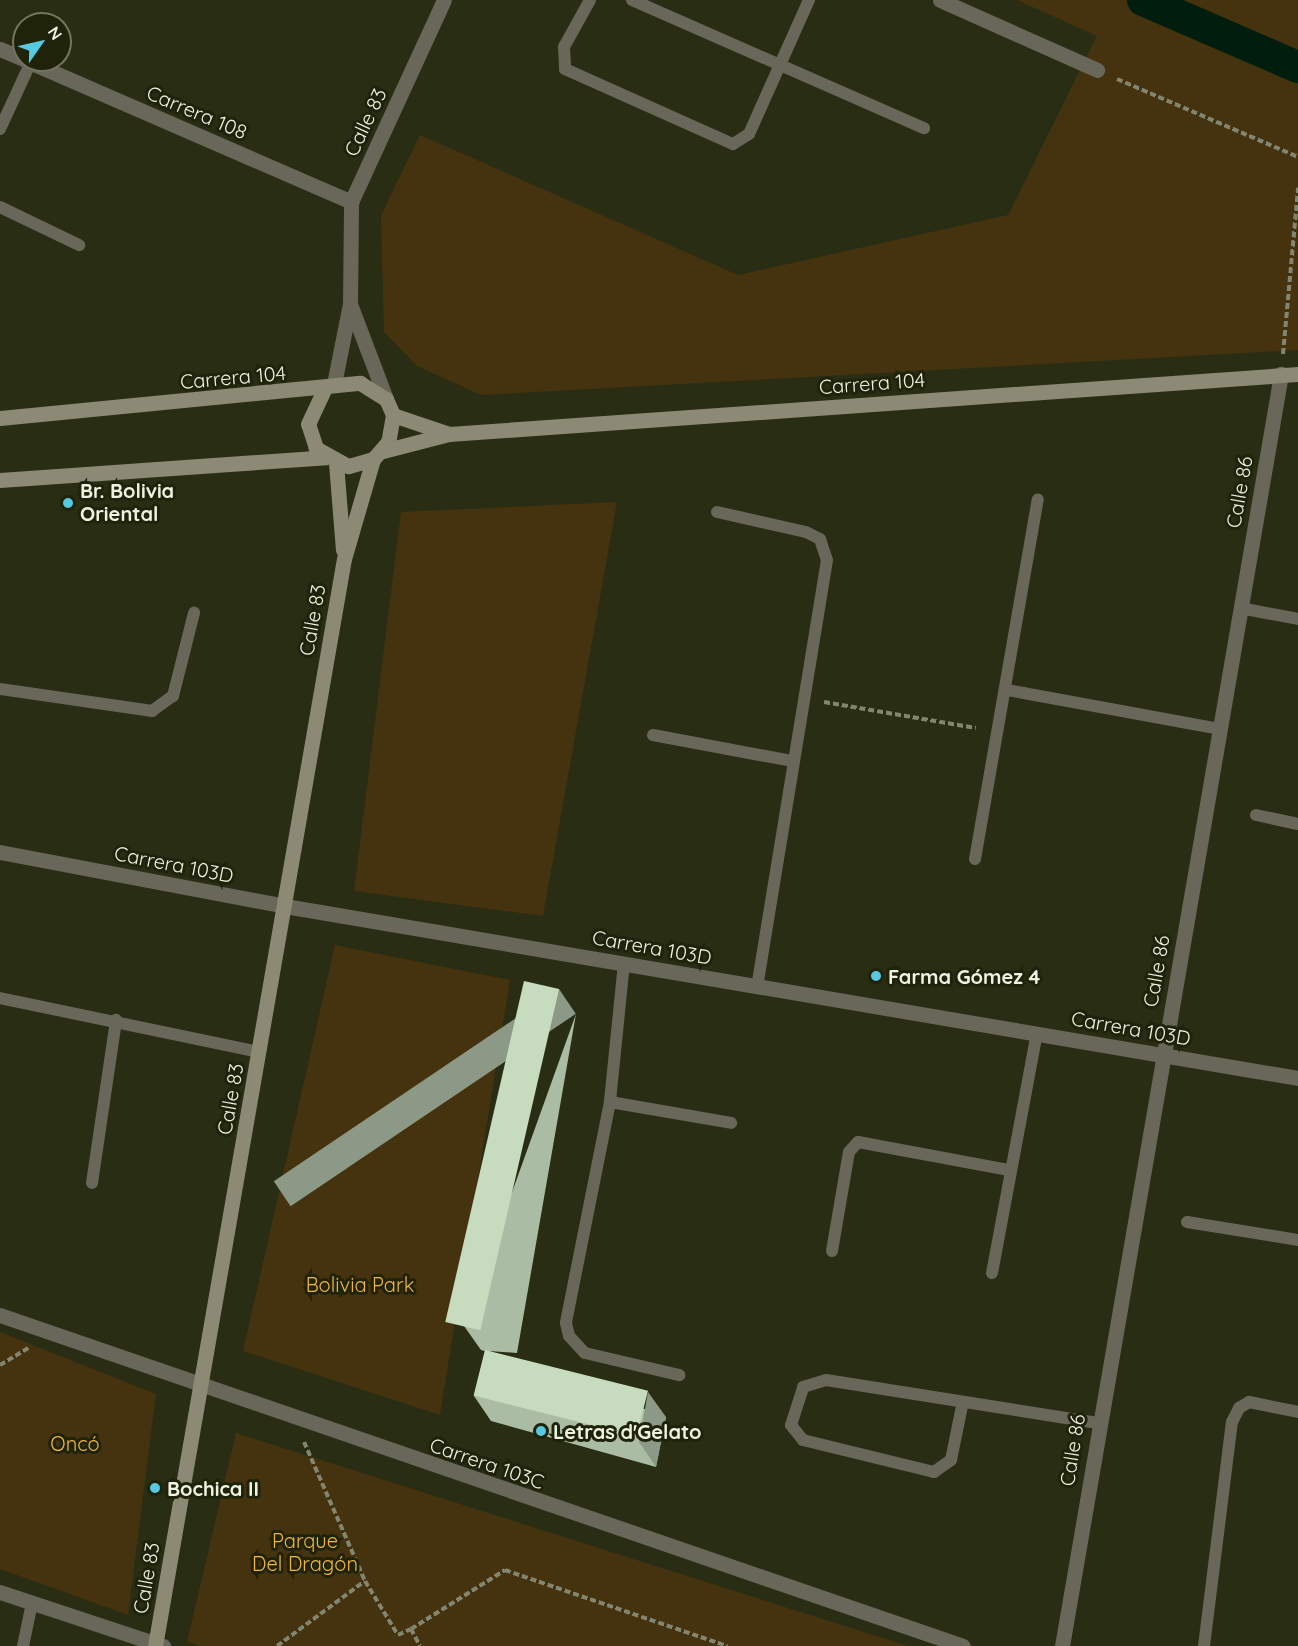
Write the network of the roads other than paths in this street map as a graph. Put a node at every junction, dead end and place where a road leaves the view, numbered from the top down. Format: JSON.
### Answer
{"nodes":[{"id":1,"x":590,"y":0,"type":"edge"},
{"id":2,"x":632,"y":0,"type":"edge"},
{"id":3,"x":808,"y":0,"type":"edge"},
{"id":4,"x":940,"y":0,"type":"edge"},
{"id":5,"x":441,"y":1,"type":"edge"},
{"id":6,"x":784,"y":63,"type":"junction"},
{"id":7,"x":1097,"y":70,"type":"road end"},
{"id":8,"x":23,"y":72,"type":"edge"},
{"id":9,"x":52,"y":72,"type":"edge"},
{"id":10,"x":924,"y":128,"type":"dead end"},
{"id":11,"x":0,"y":129,"type":"edge"},
{"id":12,"x":351,"y":202,"type":"junction"},
{"id":13,"x":0,"y":207,"type":"edge"},
{"id":14,"x":78,"y":245,"type":"dead end"},
{"id":15,"x":350,"y":304,"type":"junction"},
{"id":16,"x":1281,"y":374,"type":"junction"},
{"id":17,"x":1298,"y":374,"type":"edge"},
{"id":18,"x":329,"y":387,"type":"junction"},
{"id":19,"x":386,"y":399,"type":"junction"},
{"id":20,"x":393,"y":415,"type":"junction"},
{"id":21,"x":0,"y":418,"type":"edge"},
{"id":22,"x":449,"y":434,"type":"junction"},
{"id":23,"x":378,"y":455,"type":"junction"},
{"id":24,"x":331,"y":460,"type":"junction"},
{"id":25,"x":0,"y":480,"type":"edge"},
{"id":26,"x":1038,"y":499,"type":"dead end"},
{"id":27,"x":717,"y":512,"type":"dead end"},
{"id":28,"x":344,"y":559,"type":"junction"},
{"id":29,"x":1240,"y":608,"type":"junction"},
{"id":30,"x":194,"y":612,"type":"dead end"},
{"id":31,"x":1298,"y":619,"type":"edge"},
{"id":32,"x":0,"y":689,"type":"edge"},
{"id":33,"x":1007,"y":690,"type":"junction"},
{"id":34,"x":1220,"y":729,"type":"junction"},
{"id":35,"x":653,"y":735,"type":"dead end"},
{"id":36,"x":792,"y":761,"type":"junction"},
{"id":37,"x":1256,"y":815,"type":"dead end"},
{"id":38,"x":1298,"y":824,"type":"edge"},
{"id":39,"x":0,"y":852,"type":"edge"},
{"id":40,"x":975,"y":860,"type":"dead end"},
{"id":41,"x":285,"y":906,"type":"junction"},
{"id":42,"x":624,"y":963,"type":"junction"},
{"id":43,"x":758,"y":986,"type":"junction"},
{"id":44,"x":0,"y":998,"type":"edge"},
{"id":45,"x":116,"y":1020,"type":"junction"},
{"id":46,"x":1037,"y":1033,"type":"junction"},
{"id":47,"x":260,"y":1052,"type":"junction"},
{"id":48,"x":1162,"y":1054,"type":"junction"},
{"id":49,"x":1298,"y":1078,"type":"edge"},
{"id":50,"x":610,"y":1102,"type":"junction"},
{"id":51,"x":731,"y":1123,"type":"dead end"},
{"id":52,"x":1009,"y":1170,"type":"junction"},
{"id":53,"x":92,"y":1183,"type":"dead end"},
{"id":54,"x":1187,"y":1222,"type":"dead end"},
{"id":55,"x":1298,"y":1240,"type":"edge"},
{"id":56,"x":832,"y":1251,"type":"dead end"},
{"id":57,"x":992,"y":1273,"type":"dead end"},
{"id":58,"x":0,"y":1315,"type":"edge"},
{"id":59,"x":679,"y":1375,"type":"dead end"},
{"id":60,"x":201,"y":1388,"type":"junction"},
{"id":61,"x":962,"y":1406,"type":"junction"},
{"id":62,"x":1298,"y":1412,"type":"edge"},
{"id":63,"x":1098,"y":1423,"type":"junction"},
{"id":64,"x":0,"y":1592,"type":"edge"},
{"id":65,"x":32,"y":1603,"type":"junction"},
{"id":66,"x":158,"y":1645,"type":"edge"},
{"id":67,"x":23,"y":1646,"type":"edge"},
{"id":68,"x":963,"y":1646,"type":"edge"},
{"id":69,"x":1062,"y":1646,"type":"edge"},
{"id":70,"x":1204,"y":1646,"type":"edge"}],
"edges":[{"from":1,"to":6,"type":"lane"},
{"from":2,"to":6,"type":"lane"},
{"from":3,"to":6,"type":"lane"},
{"from":4,"to":7,"type":"street"},
{"from":5,"to":12,"type":"street","name":"Calle 83"},
{"from":6,"to":10,"type":"lane"},
{"from":8,"to":11,"type":"lane"},
{"from":9,"to":12,"type":"street","name":"Carrera 108"},
{"from":12,"to":15,"type":"street","name":"Calle 83"},
{"from":13,"to":14,"type":"lane"},
{"from":15,"to":18,"type":"street","name":"Calle 83"},
{"from":15,"to":19,"type":"street","name":"Calle 83"},
{"from":16,"to":17,"type":"street","name":"Carrera 104"},
{"from":16,"to":22,"type":"street","name":"Carrera 104"},
{"from":16,"to":29,"type":"street","name":"Calle 86"},
{"from":18,"to":19,"type":"street","name":"Carrera 104"},
{"from":18,"to":21,"type":"street","name":"Carrera 104"},
{"from":18,"to":24,"type":"street"},
{"from":19,"to":20,"type":"street"},
{"from":20,"to":22,"type":"street","name":"Carrera 104"},
{"from":20,"to":23,"type":"street"},
{"from":22,"to":23,"type":"street","name":"Carrera 104"},
{"from":23,"to":24,"type":"street"},
{"from":23,"to":28,"type":"street","name":"Calle 83"},
{"from":24,"to":25,"type":"street"},
{"from":24,"to":28,"type":"street","name":"Calle 83"},
{"from":26,"to":33,"type":"lane"},
{"from":27,"to":36,"type":"lane"},
{"from":28,"to":41,"type":"street","name":"Calle 83"},
{"from":29,"to":31,"type":"lane"},
{"from":29,"to":34,"type":"street","name":"Calle 86"},
{"from":30,"to":32,"type":"lane"},
{"from":33,"to":34,"type":"lane"},
{"from":33,"to":40,"type":"lane"},
{"from":34,"to":48,"type":"street","name":"Calle 86"},
{"from":35,"to":36,"type":"lane"},
{"from":36,"to":43,"type":"lane"},
{"from":37,"to":38,"type":"lane"},
{"from":39,"to":41,"type":"street","name":"Carrera 103D"},
{"from":41,"to":42,"type":"street","name":"Carrera 103D"},
{"from":41,"to":47,"type":"street","name":"Calle 83"},
{"from":42,"to":43,"type":"street","name":"Carrera 103D"},
{"from":42,"to":50,"type":"lane"},
{"from":43,"to":46,"type":"street","name":"Carrera 103D"},
{"from":44,"to":45,"type":"lane"},
{"from":45,"to":47,"type":"lane"},
{"from":45,"to":53,"type":"lane"},
{"from":46,"to":48,"type":"street","name":"Carrera 103D"},
{"from":46,"to":52,"type":"lane"},
{"from":47,"to":60,"type":"street","name":"Calle 83"},
{"from":48,"to":49,"type":"street","name":"Carrera 103D"},
{"from":48,"to":63,"type":"street","name":"Calle 86"},
{"from":50,"to":51,"type":"lane"},
{"from":50,"to":59,"type":"lane"},
{"from":52,"to":56,"type":"lane"},
{"from":52,"to":57,"type":"lane"},
{"from":54,"to":55,"type":"lane"},
{"from":58,"to":60,"type":"street","name":"Carrera 103C"},
{"from":60,"to":66,"type":"street","name":"Calle 83"},
{"from":60,"to":68,"type":"street","name":"Carrera 103C"},
{"from":61,"to":61,"type":"lane"},
{"from":61,"to":63,"type":"lane"},
{"from":62,"to":70,"type":"lane"},
{"from":63,"to":69,"type":"street","name":"Calle 86"},
{"from":64,"to":65,"type":"street"},
{"from":65,"to":66,"type":"street"},
{"from":65,"to":67,"type":"lane"}]}
